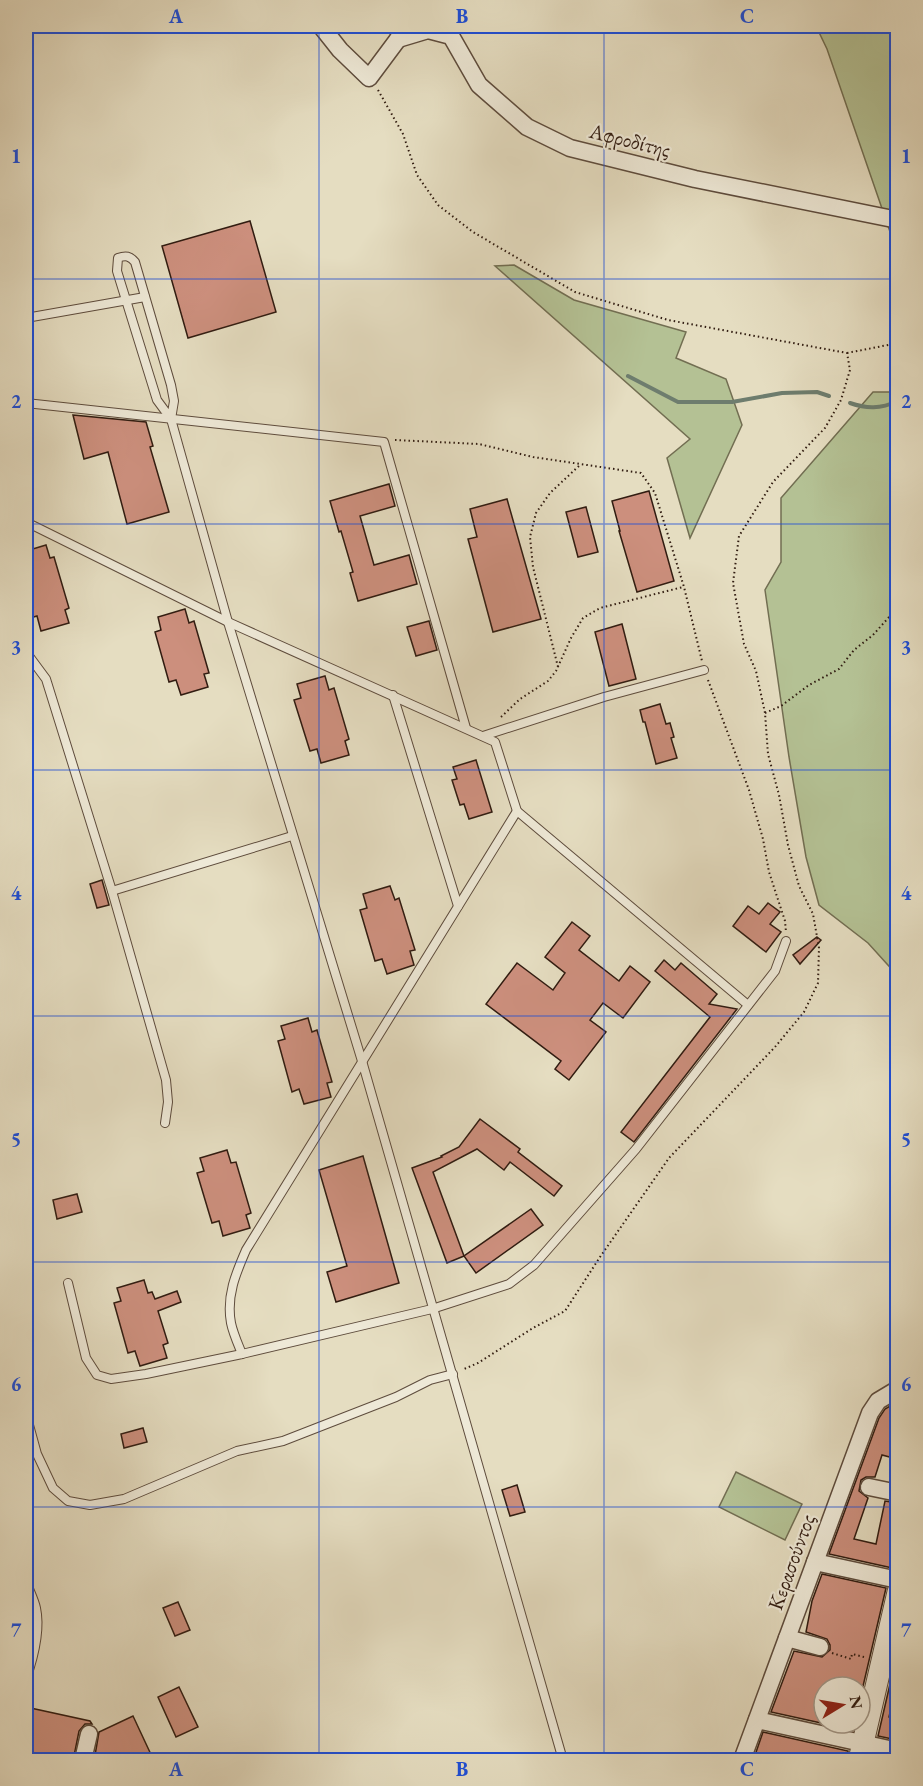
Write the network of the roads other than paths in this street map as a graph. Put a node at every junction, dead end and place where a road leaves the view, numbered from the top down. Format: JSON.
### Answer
{"nodes":[{"id":1,"x":321,"y":26,"type":"edge"},
{"id":2,"x":403,"y":32,"type":"edge"},
{"id":3,"x":897,"y":220,"type":"edge"},
{"id":4,"x":145,"y":297,"type":"junction"},
{"id":5,"x":126,"y":300,"type":"junction"},
{"id":6,"x":26,"y":318,"type":"edge"},
{"id":7,"x":26,"y":403,"type":"edge"},
{"id":8,"x":171,"y":419,"type":"junction"},
{"id":9,"x":26,"y":522,"type":"edge"},
{"id":10,"x":228,"y":622,"type":"junction"},
{"id":11,"x":26,"y":652,"type":"edge"},
{"id":12,"x":704,"y":670,"type":"road end"},
{"id":13,"x":393,"y":695,"type":"junction"},
{"id":14,"x":466,"y":728,"type":"junction"},
{"id":15,"x":483,"y":736,"type":"junction"},
{"id":16,"x":517,"y":811,"type":"junction"},
{"id":17,"x":292,"y":836,"type":"junction"},
{"id":18,"x":112,"y":891,"type":"junction"},
{"id":19,"x":458,"y":906,"type":"junction"},
{"id":20,"x":786,"y":941,"type":"road end"},
{"id":21,"x":748,"y":1005,"type":"junction"},
{"id":22,"x":362,"y":1061,"type":"junction"},
{"id":23,"x":165,"y":1123,"type":"dead end"},
{"id":24,"x":68,"y":1283,"type":"dead end"},
{"id":25,"x":432,"y":1309,"type":"junction"},
{"id":26,"x":242,"y":1354,"type":"junction"},
{"id":27,"x":453,"y":1374,"type":"junction"},
{"id":28,"x":897,"y":1389,"type":"edge"},
{"id":29,"x":26,"y":1414,"type":"edge"},
{"id":30,"x":870,"y":1486,"type":"dead end"},
{"id":31,"x":897,"y":1493,"type":"edge"},
{"id":32,"x":815,"y":1562,"type":"junction"},
{"id":33,"x":897,"y":1580,"type":"edge"},
{"id":34,"x":26,"y":1581,"type":"edge"},
{"id":35,"x":897,"y":1592,"type":"edge"},
{"id":36,"x":787,"y":1638,"type":"junction"},
{"id":37,"x":820,"y":1647,"type":"road end"},
{"id":38,"x":889,"y":1665,"type":"edge"},
{"id":39,"x":26,"y":1680,"type":"edge"},
{"id":40,"x":757,"y":1720,"type":"junction"},
{"id":41,"x":89,"y":1734,"type":"dead end"},
{"id":42,"x":897,"y":1751,"type":"edge"},
{"id":43,"x":861,"y":1752,"type":"edge"},
{"id":44,"x":83,"y":1761,"type":"edge"},
{"id":45,"x":563,"y":1761,"type":"edge"},
{"id":46,"x":742,"y":1761,"type":"edge"}],
"edges":[{"from":1,"to":2,"type":"street","name":"Αφροδίτης"},
{"from":2,"to":3,"type":"street","name":"Αφροδίτης"},
{"from":4,"to":5,"type":"lane"},
{"from":4,"to":5,"type":"lane"},
{"from":4,"to":8,"type":"lane"},
{"from":5,"to":6,"type":"lane"},
{"from":5,"to":8,"type":"lane"},
{"from":7,"to":8,"type":"lane"},
{"from":8,"to":10,"type":"lane"},
{"from":8,"to":14,"type":"lane"},
{"from":9,"to":10,"type":"lane"},
{"from":10,"to":13,"type":"lane"},
{"from":10,"to":17,"type":"lane"},
{"from":11,"to":18,"type":"lane"},
{"from":12,"to":15,"type":"lane"},
{"from":13,"to":14,"type":"lane"},
{"from":13,"to":19,"type":"lane"},
{"from":14,"to":15,"type":"lane"},
{"from":15,"to":16,"type":"lane"},
{"from":16,"to":19,"type":"lane"},
{"from":16,"to":21,"type":"lane"},
{"from":17,"to":18,"type":"lane"},
{"from":17,"to":22,"type":"lane"},
{"from":18,"to":23,"type":"lane"},
{"from":19,"to":22,"type":"lane"},
{"from":20,"to":21,"type":"lane"},
{"from":21,"to":25,"type":"lane"},
{"from":22,"to":25,"type":"lane"},
{"from":22,"to":26,"type":"lane"},
{"from":24,"to":26,"type":"lane"},
{"from":25,"to":26,"type":"lane"},
{"from":25,"to":27,"type":"lane"},
{"from":27,"to":29,"type":"lane"},
{"from":27,"to":45,"type":"lane"},
{"from":28,"to":32,"type":"street","name":"Κερασούντος"},
{"from":30,"to":31,"type":"street"},
{"from":32,"to":33,"type":"street"},
{"from":32,"to":36,"type":"street","name":"Κερασούντος"},
{"from":34,"to":39,"type":"lane"},
{"from":35,"to":38,"type":"street"},
{"from":36,"to":37,"type":"street"},
{"from":36,"to":40,"type":"street","name":"Κερασούντος"},
{"from":38,"to":43,"type":"street"},
{"from":40,"to":43,"type":"street"},
{"from":40,"to":46,"type":"street","name":"Κερασούντος"},
{"from":41,"to":44,"type":"street"},
{"from":42,"to":43,"type":"street"}]}
